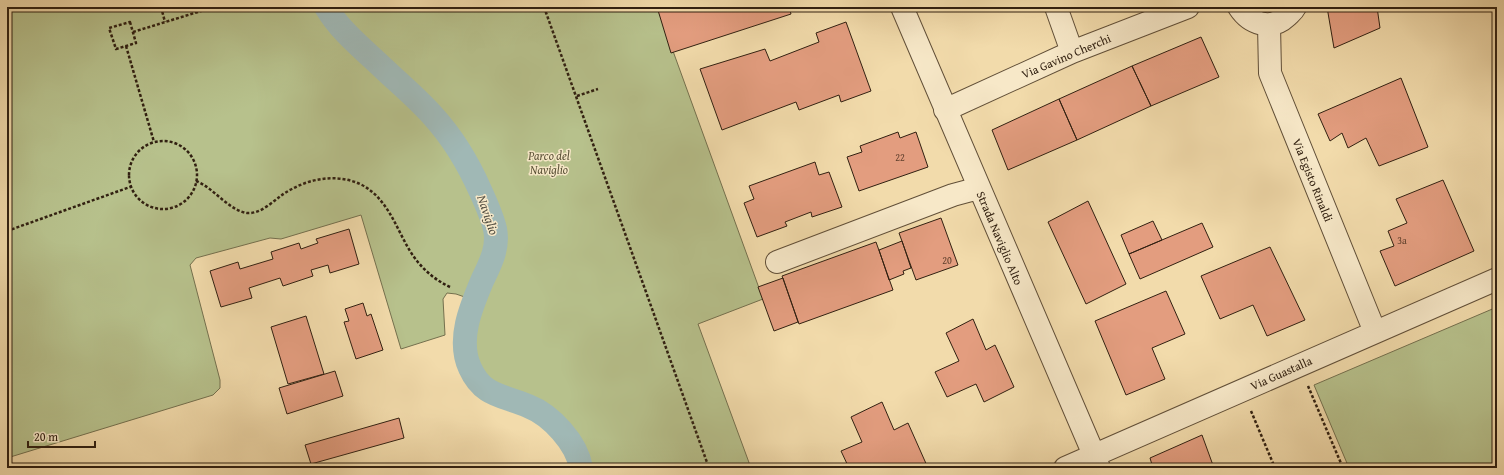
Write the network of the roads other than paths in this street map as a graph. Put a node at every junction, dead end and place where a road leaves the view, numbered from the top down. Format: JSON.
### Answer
{"nodes":[{"id":1,"x":902,"y":7,"type":"edge"},
{"id":2,"x":1056,"y":7,"type":"edge"},
{"id":3,"x":1188,"y":7,"type":"edge"},
{"id":4,"x":1239,"y":7,"type":"edge"},
{"id":5,"x":1295,"y":7,"type":"edge"},
{"id":6,"x":1269,"y":25,"type":"junction"},
{"id":7,"x":1072,"y":52,"type":"junction"},
{"id":8,"x":945,"y":110,"type":"junction"},
{"id":9,"x":979,"y":188,"type":"junction"},
{"id":10,"x":777,"y":262,"type":"dead end"},
{"id":11,"x":1497,"y":279,"type":"edge"},
{"id":12,"x":1375,"y":332,"type":"junction"},
{"id":13,"x":1097,"y":461,"type":"edge"},
{"id":14,"x":1065,"y":468,"type":"edge"}],
"edges":[{"from":1,"to":8,"type":"street","name":"Strada Naviglio Alto"},
{"from":2,"to":7,"type":"street"},
{"from":3,"to":7,"type":"street","name":"Via Gavino Cherchi"},
{"from":4,"to":6,"type":"street"},
{"from":5,"to":6,"type":"street"},
{"from":6,"to":12,"type":"street","name":"Via Egisto Rinaldi"},
{"from":7,"to":8,"type":"street","name":"Via Gavino Cherchi"},
{"from":8,"to":9,"type":"street","name":"Strada Naviglio Alto"},
{"from":9,"to":10,"type":"street"},
{"from":9,"to":13,"type":"street","name":"Strada Naviglio Alto"},
{"from":11,"to":12,"type":"street","name":"Via Guastalla"},
{"from":12,"to":13,"type":"street","name":"Via Guastalla"},
{"from":13,"to":14,"type":"street","name":"Via Guastalla"}]}
